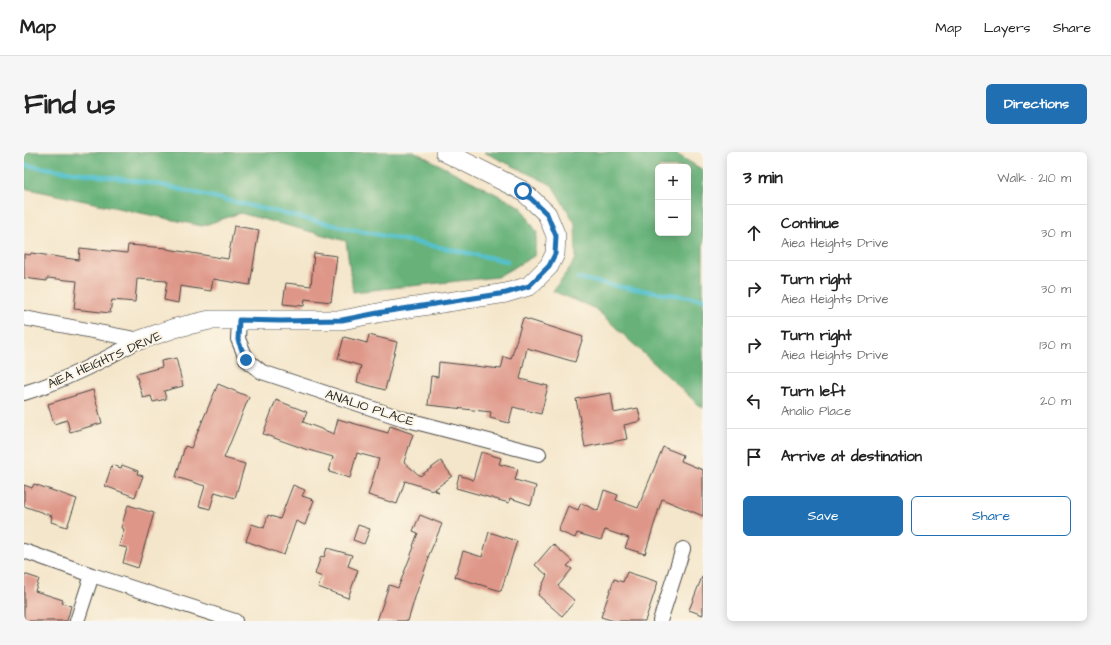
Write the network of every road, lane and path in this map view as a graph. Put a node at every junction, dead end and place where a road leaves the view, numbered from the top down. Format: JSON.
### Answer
{"nodes":[{"id":1,"x":445,"y":152,"type":"edge"},
{"id":2,"x":24,"y":318,"type":"edge"},
{"id":3,"x":239,"y":320,"type":"junction"},
{"id":4,"x":140,"y":340,"type":"junction"},
{"id":5,"x":24,"y":393,"type":"edge"},
{"id":6,"x":539,"y":454,"type":"dead end"},
{"id":7,"x":683,"y":549,"type":"dead end"},
{"id":8,"x":24,"y":551,"type":"edge"},
{"id":9,"x":92,"y":575,"type":"junction"},
{"id":10,"x":77,"y":621,"type":"edge"},
{"id":11,"x":235,"y":621,"type":"edge"},
{"id":12,"x":660,"y":621,"type":"edge"}],
"edges":[{"from":1,"to":3,"type":"street","name":"AIEA HEIGHTS DRIVE"},
{"from":2,"to":4,"type":"street"},
{"from":3,"to":4,"type":"street","name":"AIEA HEIGHTS DRIVE"},
{"from":3,"to":6,"type":"street","name":"ANALIO PLACE"},
{"from":4,"to":5,"type":"street","name":"AIEA HEIGHTS DRIVE"},
{"from":7,"to":12,"type":"street"},
{"from":8,"to":9,"type":"street"},
{"from":9,"to":10,"type":"street"},
{"from":9,"to":11,"type":"street"}]}
